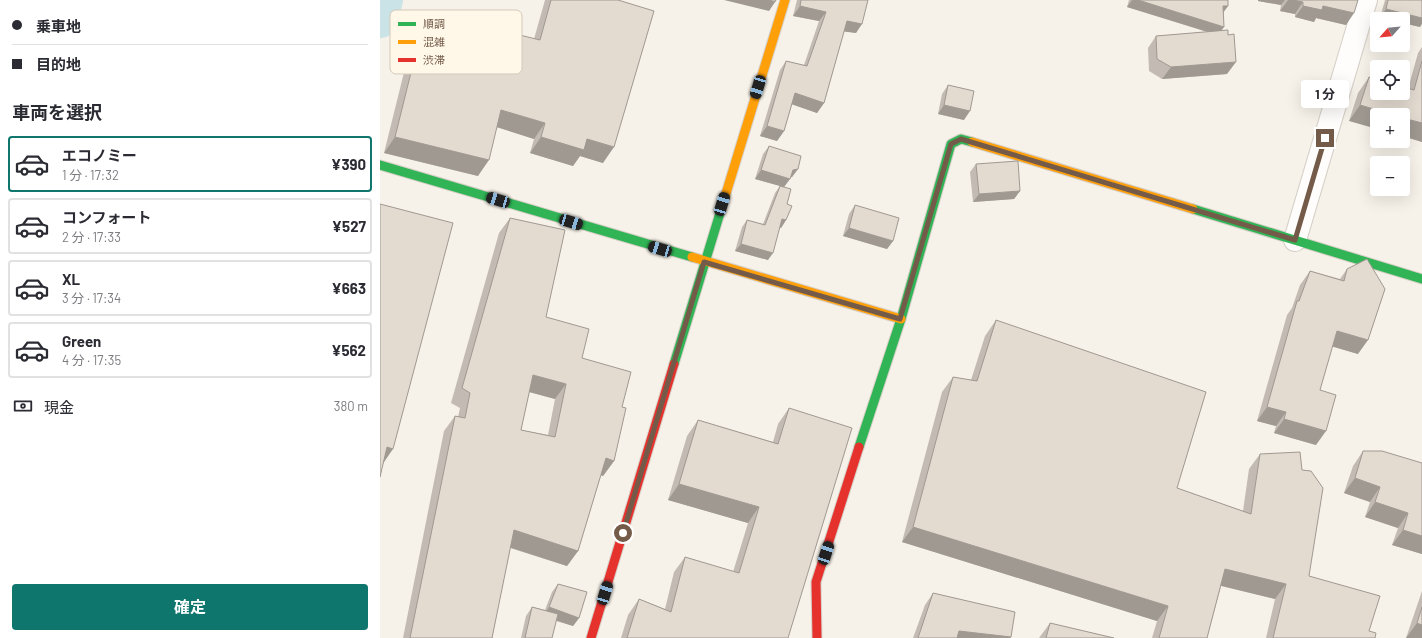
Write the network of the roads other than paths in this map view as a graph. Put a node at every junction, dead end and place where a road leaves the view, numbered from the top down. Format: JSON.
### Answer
{"nodes":[{"id":1,"x":785,"y":0,"type":"edge"},
{"id":2,"x":1366,"y":0,"type":"edge"},
{"id":3,"x":380,"y":165,"type":"edge"},
{"id":4,"x":1295,"y":240,"type":"junction"},
{"id":5,"x":704,"y":262,"type":"junction"},
{"id":6,"x":1422,"y":280,"type":"edge"},
{"id":7,"x":900,"y":319,"type":"junction"},
{"id":8,"x":591,"y":638,"type":"edge"},
{"id":9,"x":817,"y":638,"type":"edge"}],
"edges":[{"from":1,"to":5,"type":"street"},
{"from":2,"to":4,"type":"street"},
{"from":3,"to":5,"type":"street"},
{"from":4,"to":6,"type":"street"},
{"from":4,"to":7,"type":"street"},
{"from":5,"to":7,"type":"street"},
{"from":5,"to":8,"type":"street"},
{"from":7,"to":9,"type":"street"}]}
